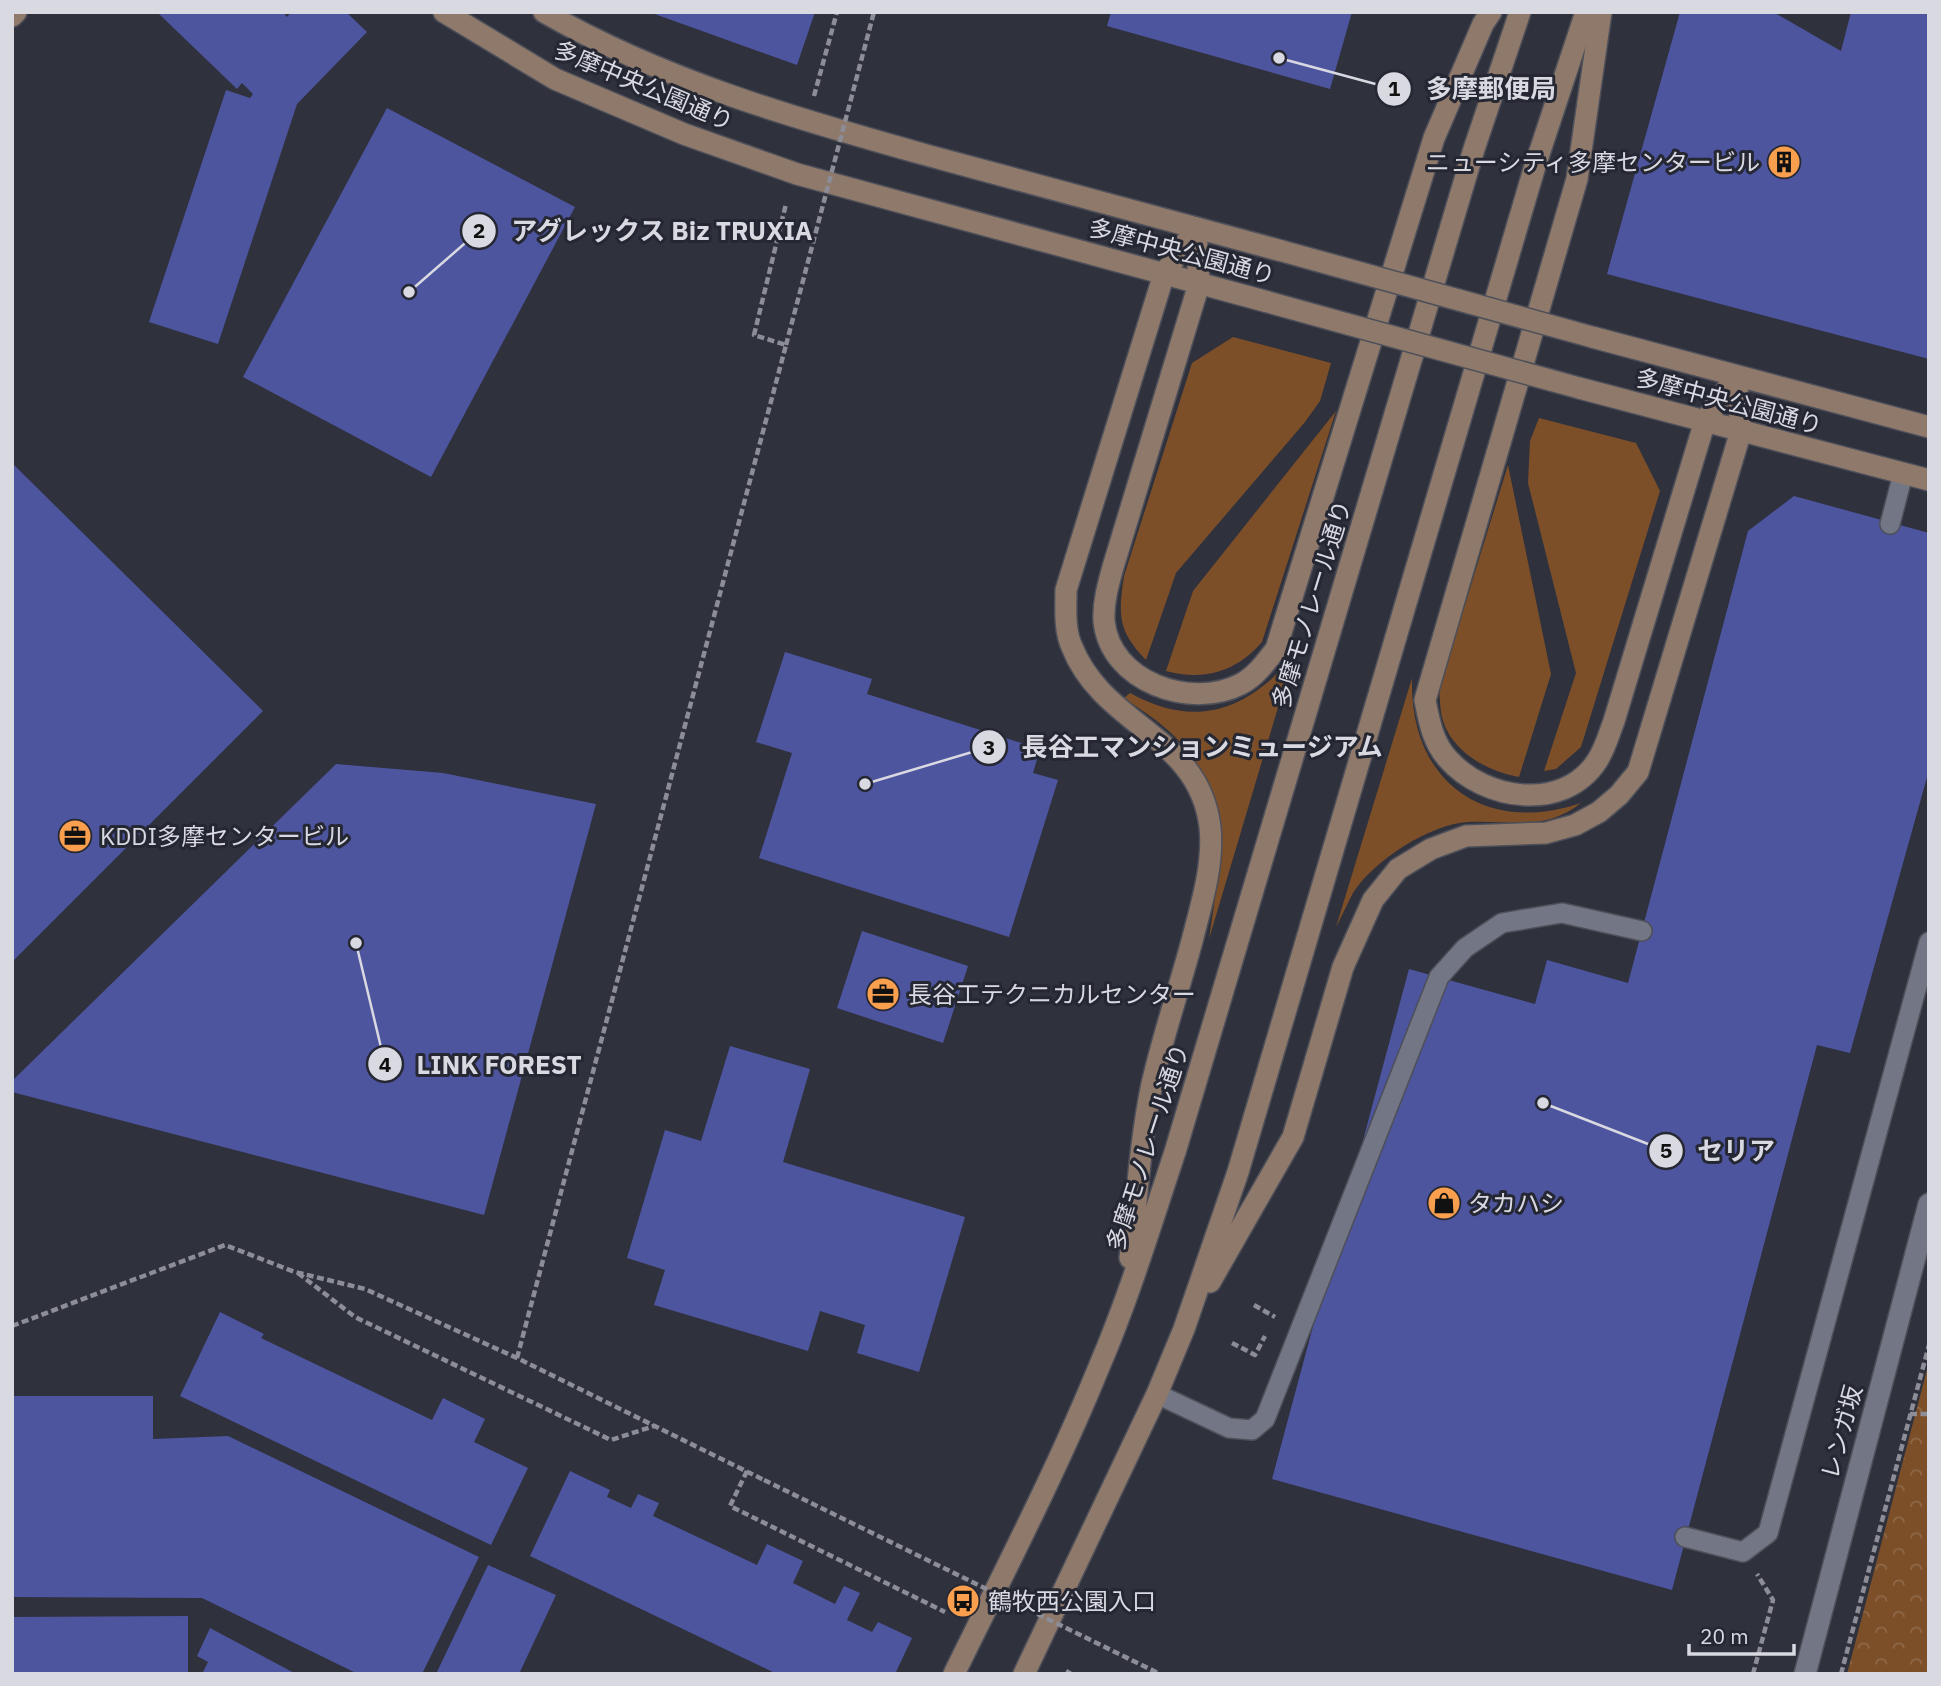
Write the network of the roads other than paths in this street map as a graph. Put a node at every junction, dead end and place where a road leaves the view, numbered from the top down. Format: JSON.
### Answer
{"nodes":[{"id":1,"x":444,"y":12,"type":"edge"},
{"id":2,"x":544,"y":12,"type":"edge"},
{"id":3,"x":1491,"y":12,"type":"edge"},
{"id":4,"x":1520,"y":12,"type":"edge"},
{"id":5,"x":1586,"y":12,"type":"edge"},
{"id":6,"x":1601,"y":12,"type":"edge"},
{"id":7,"x":1196,"y":229,"type":"junction"},
{"id":8,"x":1164,"y":274,"type":"junction"},
{"id":9,"x":1199,"y":284,"type":"junction"},
{"id":10,"x":1736,"y":376,"type":"junction"},
{"id":11,"x":1704,"y":421,"type":"junction"},
{"id":12,"x":1929,"y":427,"type":"edge"},
{"id":13,"x":1741,"y":431,"type":"junction"},
{"id":14,"x":1903,"y":474,"type":"junction"},
{"id":15,"x":1929,"y":480,"type":"edge"},
{"id":16,"x":1890,"y":524,"type":"dead end"},
{"id":17,"x":1642,"y":931,"type":"dead end"},
{"id":18,"x":1929,"y":942,"type":"edge"},
{"id":19,"x":1929,"y":1205,"type":"edge"},
{"id":20,"x":1124,"y":1306,"type":"junction"},
{"id":21,"x":1184,"y":1329,"type":"junction"},
{"id":22,"x":1157,"y":1394,"type":"junction"},
{"id":23,"x":1685,"y":1537,"type":"dead end"},
{"id":24,"x":954,"y":1674,"type":"edge"},
{"id":25,"x":1024,"y":1674,"type":"edge"},
{"id":26,"x":1805,"y":1674,"type":"edge"}],
"edges":[{"from":1,"to":8,"type":"main road","name":"多摩中央公園通り"},
{"from":2,"to":7,"type":"main road","name":"多摩中央公園通り"},
{"from":3,"to":9,"type":"main road"},
{"from":4,"to":20,"type":"main road","name":"多摩モノレール通り"},
{"from":5,"to":21,"type":"main road"},
{"from":6,"to":11,"type":"main road"},
{"from":7,"to":8,"type":"main road"},
{"from":7,"to":9,"type":"main road"},
{"from":7,"to":10,"type":"main road","name":"多摩中央公園通り","bridge":true},
{"from":8,"to":9,"type":"main road","name":"多摩中央公園通り"},
{"from":8,"to":20,"type":"main road"},
{"from":9,"to":11,"type":"main road","name":"多摩中央公園通り","bridge":true},
{"from":10,"to":11,"type":"main road"},
{"from":10,"to":12,"type":"main road","name":"多摩中央公園通り"},
{"from":10,"to":13,"type":"main road"},
{"from":11,"to":13,"type":"main road","name":"多摩中央公園通り"},
{"from":13,"to":14,"type":"main road","name":"多摩中央公園通り"},
{"from":13,"to":21,"type":"main road"},
{"from":14,"to":15,"type":"main road","name":"多摩中央公園通り"},
{"from":14,"to":16,"type":"lane"},
{"from":17,"to":22,"type":"lane"},
{"from":18,"to":23,"type":"lane"},
{"from":19,"to":26,"type":"street","name":"レンガ坂"},
{"from":20,"to":24,"type":"main road","name":"多摩モノレール通り"},
{"from":21,"to":22,"type":"main road"},
{"from":22,"to":25,"type":"main road"}]}
